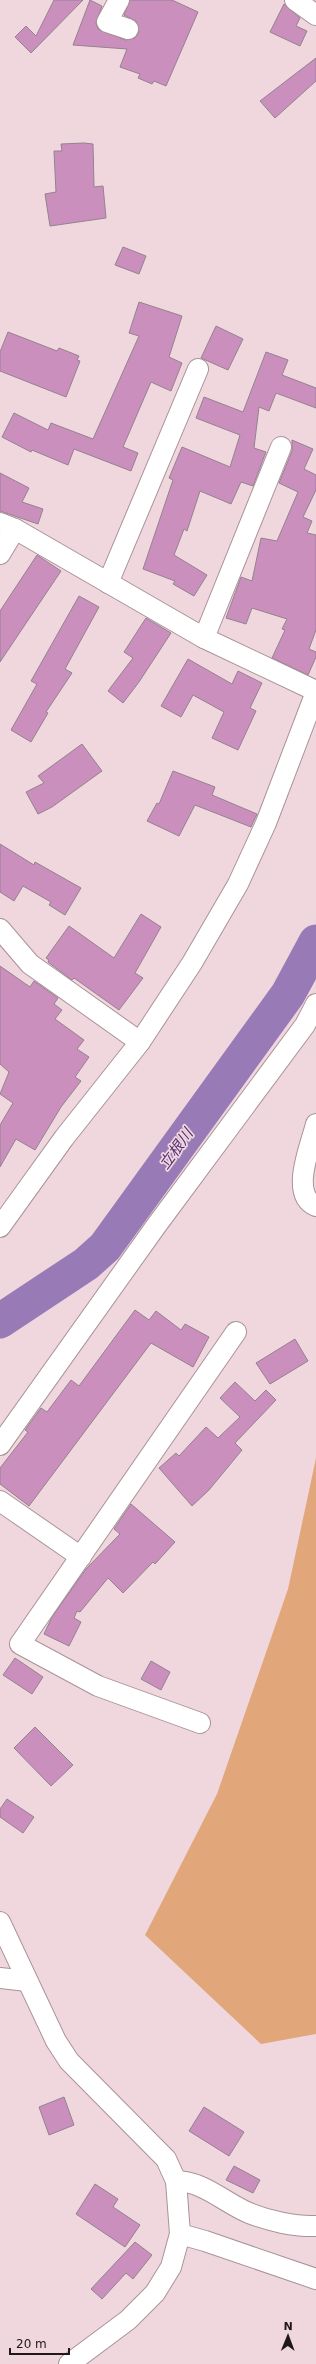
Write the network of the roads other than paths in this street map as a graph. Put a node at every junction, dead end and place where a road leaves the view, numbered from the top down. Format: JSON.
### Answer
{"nodes":[{"id":1,"x":119,"y":0,"type":"edge"},
{"id":2,"x":295,"y":0,"type":"edge"},
{"id":3,"x":316,"y":14,"type":"edge"},
{"id":4,"x":128,"y":29,"type":"dead end"},
{"id":5,"x":198,"y":370,"type":"dead end"},
{"id":6,"x":281,"y":447,"type":"dead end"},
{"id":7,"x":8,"y":526,"type":"edge"},
{"id":8,"x":0,"y":554,"type":"edge"},
{"id":9,"x":108,"y":583,"type":"junction"},
{"id":10,"x":204,"y":638,"type":"junction"},
{"id":11,"x":316,"y":691,"type":"edge"},
{"id":12,"x":0,"y":929,"type":"edge"},
{"id":13,"x":316,"y":1004,"type":"edge"},
{"id":14,"x":310,"y":1026,"type":"edge"},
{"id":15,"x":140,"y":1042,"type":"junction"},
{"id":16,"x":316,"y":1124,"type":"edge"},
{"id":17,"x":316,"y":1206,"type":"edge"},
{"id":18,"x":0,"y":1227,"type":"edge"},
{"id":19,"x":236,"y":1332,"type":"dead end"},
{"id":20,"x":0,"y":1445,"type":"edge"},
{"id":21,"x":0,"y":1501,"type":"edge"},
{"id":22,"x":81,"y":1557,"type":"junction"},
{"id":23,"x":200,"y":1723,"type":"dead end"},
{"id":24,"x":0,"y":1922,"type":"edge"},
{"id":25,"x":0,"y":1978,"type":"edge"},
{"id":26,"x":27,"y":1981,"type":"junction"},
{"id":27,"x":176,"y":2181,"type":"junction"},
{"id":28,"x":316,"y":2226,"type":"edge"},
{"id":29,"x":180,"y":2234,"type":"junction"},
{"id":30,"x":316,"y":2279,"type":"edge"},
{"id":31,"x":69,"y":2364,"type":"edge"}],
"edges":[{"from":1,"to":4,"type":"street"},
{"from":2,"to":3,"type":"street"},
{"from":5,"to":9,"type":"street"},
{"from":6,"to":10,"type":"street"},
{"from":7,"to":8,"type":"street"},
{"from":7,"to":9,"type":"street"},
{"from":9,"to":10,"type":"street"},
{"from":10,"to":11,"type":"street"},
{"from":11,"to":15,"type":"street"},
{"from":12,"to":15,"type":"street"},
{"from":13,"to":14,"type":"street"},
{"from":14,"to":20,"type":"street"},
{"from":15,"to":18,"type":"street"},
{"from":16,"to":17,"type":"street"},
{"from":19,"to":22,"type":"street"},
{"from":21,"to":22,"type":"street"},
{"from":22,"to":23,"type":"street"},
{"from":24,"to":26,"type":"street"},
{"from":25,"to":26,"type":"street"},
{"from":26,"to":27,"type":"street"},
{"from":27,"to":28,"type":"street"},
{"from":27,"to":29,"type":"street"},
{"from":29,"to":30,"type":"street"},
{"from":29,"to":31,"type":"street"}]}
